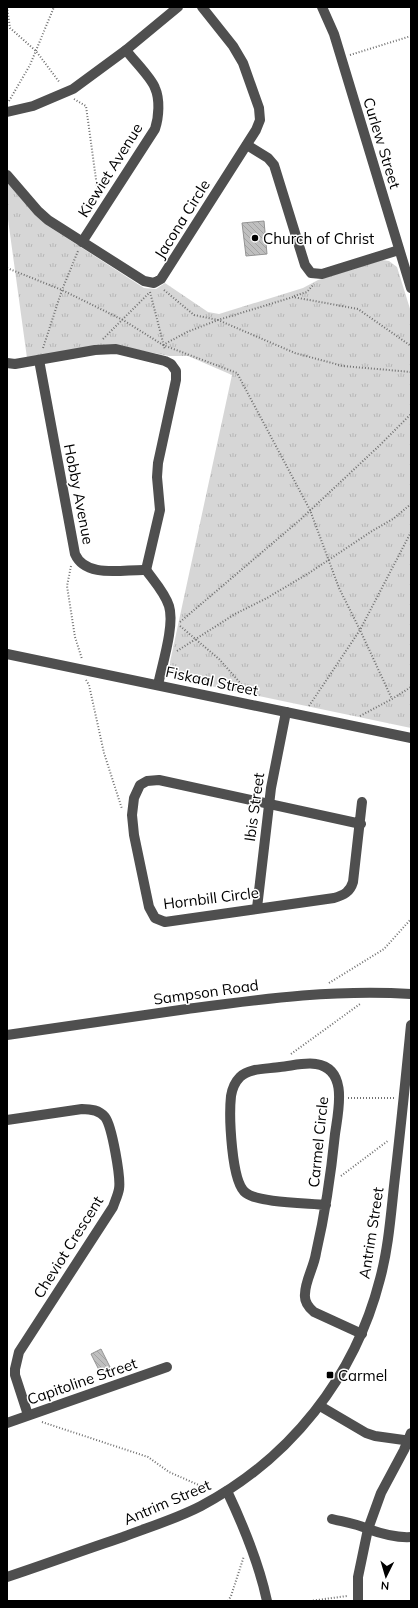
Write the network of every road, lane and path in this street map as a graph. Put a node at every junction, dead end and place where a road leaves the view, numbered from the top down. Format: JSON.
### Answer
{"nodes":[{"id":1,"x":54,"y":7,"type":"edge"},
{"id":2,"x":178,"y":7,"type":"edge"},
{"id":3,"x":202,"y":7,"type":"edge"},
{"id":4,"x":322,"y":7,"type":"edge"},
{"id":5,"x":411,"y":36,"type":"edge"},
{"id":6,"x":126,"y":50,"type":"junction"},
{"id":7,"x":341,"y":58,"type":"junction"},
{"id":8,"x":7,"y":106,"type":"edge"},
{"id":9,"x":7,"y":112,"type":"edge"},
{"id":10,"x":247,"y":145,"type":"junction"},
{"id":11,"x":7,"y":175,"type":"edge"},
{"id":12,"x":82,"y":242,"type":"junction"},
{"id":13,"x":400,"y":250,"type":"junction"},
{"id":14,"x":7,"y":268,"type":"edge"},
{"id":15,"x":318,"y":274,"type":"junction"},
{"id":16,"x":158,"y":282,"type":"junction"},
{"id":17,"x":148,"y":287,"type":"junction"},
{"id":18,"x":411,"y":288,"type":"edge"},
{"id":19,"x":62,"y":290,"type":"junction"},
{"id":20,"x":293,"y":297,"type":"junction"},
{"id":21,"x":123,"y":320,"type":"junction"},
{"id":22,"x":218,"y":320,"type":"junction"},
{"id":23,"x":163,"y":345,"type":"junction"},
{"id":24,"x":411,"y":346,"type":"edge"},
{"id":25,"x":95,"y":350,"type":"junction"},
{"id":26,"x":39,"y":360,"type":"junction"},
{"id":27,"x":165,"y":361,"type":"junction"},
{"id":28,"x":7,"y":363,"type":"edge"},
{"id":29,"x":411,"y":372,"type":"edge"},
{"id":30,"x":411,"y":414,"type":"edge"},
{"id":31,"x":411,"y":504,"type":"edge"},
{"id":32,"x":310,"y":510,"type":"junction"},
{"id":33,"x":411,"y":532,"type":"edge"},
{"id":34,"x":75,"y":554,"type":"junction"},
{"id":35,"x":328,"y":559,"type":"junction"},
{"id":36,"x":146,"y":570,"type":"junction"},
{"id":37,"x":360,"y":630,"type":"junction"},
{"id":38,"x":196,"y":640,"type":"junction"},
{"id":39,"x":7,"y":654,"type":"edge"},
{"id":40,"x":164,"y":656,"type":"junction"},
{"id":41,"x":81,"y":669,"type":"junction"},
{"id":42,"x":158,"y":685,"type":"junction"},
{"id":43,"x":411,"y":686,"type":"edge"},
{"id":44,"x":392,"y":699,"type":"junction"},
{"id":45,"x":252,"y":705,"type":"junction"},
{"id":46,"x":286,"y":712,"type":"junction"},
{"id":47,"x":304,"y":716,"type":"junction"},
{"id":48,"x":355,"y":726,"type":"junction"},
{"id":49,"x":411,"y":738,"type":"edge"},
{"id":50,"x":362,"y":802,"type":"dead end"},
{"id":51,"x":269,"y":804,"type":"junction"},
{"id":52,"x":132,"y":815,"type":"junction"},
{"id":53,"x":361,"y":824,"type":"junction"},
{"id":54,"x":257,"y":908,"type":"junction"},
{"id":55,"x":411,"y":919,"type":"edge"},
{"id":56,"x":378,"y":992,"type":"junction"},
{"id":57,"x":313,"y":993,"type":"junction"},
{"id":58,"x":411,"y":994,"type":"edge"},
{"id":59,"x":411,"y":1025,"type":"edge"},
{"id":60,"x":7,"y":1035,"type":"edge"},
{"id":61,"x":290,"y":1055,"type":"dead end"},
{"id":62,"x":339,"y":1098,"type":"junction"},
{"id":63,"x":404,"y":1098,"type":"junction"},
{"id":64,"x":7,"y":1120,"type":"edge"},
{"id":65,"x":399,"y":1136,"type":"junction"},
{"id":66,"x":330,"y":1181,"type":"junction"},
{"id":67,"x":326,"y":1205,"type":"junction"},
{"id":68,"x":362,"y":1334,"type":"junction"},
{"id":69,"x":167,"y":1367,"type":"dead end"},
{"id":70,"x":320,"y":1406,"type":"junction"},
{"id":71,"x":28,"y":1415,"type":"junction"},
{"id":72,"x":7,"y":1423,"type":"edge"},
{"id":73,"x":410,"y":1438,"type":"edge"},
{"id":74,"x":223,"y":1494,"type":"junction"},
{"id":75,"x":332,"y":1519,"type":"dead end"},
{"id":76,"x":368,"y":1529,"type":"junction"},
{"id":77,"x":411,"y":1537,"type":"edge"},
{"id":78,"x":253,"y":1553,"type":"junction"},
{"id":79,"x":7,"y":1577,"type":"edge"},
{"id":80,"x":358,"y":1598,"type":"edge"},
{"id":81,"x":228,"y":1601,"type":"edge"},
{"id":82,"x":268,"y":1601,"type":"edge"},
{"id":83,"x":310,"y":1601,"type":"edge"}],
"edges":[{"from":1,"to":8,"type":"path"},
{"from":2,"to":6,"type":"street"},
{"from":3,"to":10,"type":"street","name":"Jacona Circle"},
{"from":4,"to":7,"type":"street","name":"Curlew Street"},
{"from":5,"to":7,"type":"path"},
{"from":6,"to":9,"type":"street"},
{"from":6,"to":12,"type":"street","name":"Kiewiet Avenue"},
{"from":7,"to":13,"type":"street","name":"Curlew Street"},
{"from":10,"to":15,"type":"street"},
{"from":10,"to":16,"type":"street","name":"Jacona Circle"},
{"from":11,"to":12,"type":"street"},
{"from":12,"to":17,"type":"street"},
{"from":12,"to":19,"type":"path"},
{"from":13,"to":15,"type":"street"},
{"from":13,"to":18,"type":"street","name":"Curlew Street"},
{"from":14,"to":19,"type":"path"},
{"from":15,"to":20,"type":"path"},
{"from":16,"to":17,"type":"street","name":"Jacona Circle"},
{"from":16,"to":22,"type":"path"},
{"from":17,"to":21,"type":"path"},
{"from":17,"to":23,"type":"path"},
{"from":19,"to":21,"type":"path"},
{"from":19,"to":26,"type":"path"},
{"from":20,"to":22,"type":"path"},
{"from":20,"to":24,"type":"path"},
{"from":21,"to":23,"type":"path"},
{"from":21,"to":25,"type":"path"},
{"from":22,"to":23,"type":"path"},
{"from":22,"to":29,"type":"path"},
{"from":23,"to":27,"type":"path"},
{"from":23,"to":32,"type":"path"},
{"from":25,"to":26,"type":"street"},
{"from":25,"to":27,"type":"street"},
{"from":26,"to":28,"type":"street"},
{"from":26,"to":34,"type":"street","name":"Hobby Avenue"},
{"from":27,"to":36,"type":"street"},
{"from":30,"to":32,"type":"path"},
{"from":31,"to":35,"type":"path"},
{"from":32,"to":35,"type":"path"},
{"from":32,"to":38,"type":"path"},
{"from":33,"to":37,"type":"path"},
{"from":34,"to":36,"type":"street","name":"Hobby Avenue"},
{"from":34,"to":41,"type":"path"},
{"from":35,"to":37,"type":"path"},
{"from":35,"to":38,"type":"path"},
{"from":36,"to":40,"type":"street"},
{"from":37,"to":44,"type":"path"},
{"from":37,"to":47,"type":"path"},
{"from":38,"to":40,"type":"path"},
{"from":38,"to":45,"type":"path"},
{"from":39,"to":41,"type":"street","name":"Fiskaal Street"},
{"from":40,"to":42,"type":"street"},
{"from":41,"to":42,"type":"street","name":"Fiskaal Street"},
{"from":41,"to":52,"type":"path"},
{"from":42,"to":45,"type":"street","name":"Fiskaal Street"},
{"from":43,"to":44,"type":"path"},
{"from":44,"to":48,"type":"path"},
{"from":45,"to":46,"type":"street","name":"Fiskaal Street"},
{"from":46,"to":47,"type":"street","name":"Fiskaal Street"},
{"from":46,"to":51,"type":"street","name":"Ibis Street"},
{"from":47,"to":48,"type":"street","name":"Fiskaal Street"},
{"from":48,"to":49,"type":"street","name":"Fiskaal Street"},
{"from":50,"to":53,"type":"street","name":"Hornbill Circle"},
{"from":51,"to":52,"type":"street","name":"Hornbill Circle"},
{"from":51,"to":53,"type":"street","name":"Hornbill Circle"},
{"from":51,"to":54,"type":"street","name":"Ibis Street"},
{"from":52,"to":54,"type":"street","name":"Hornbill Circle"},
{"from":53,"to":54,"type":"street","name":"Hornbill Circle"},
{"from":55,"to":57,"type":"path"},
{"from":56,"to":57,"type":"street","name":"Sampson Road"},
{"from":56,"to":58,"type":"street","name":"Sampson Road"},
{"from":56,"to":61,"type":"path"},
{"from":57,"to":60,"type":"street","name":"Sampson Road"},
{"from":59,"to":63,"type":"street","name":"Antrim Street"},
{"from":62,"to":63,"type":"path"},
{"from":62,"to":66,"type":"street","name":"Carmel Circle"},
{"from":62,"to":67,"type":"street","name":"Carmel Circle"},
{"from":63,"to":65,"type":"street","name":"Antrim Street"},
{"from":64,"to":71,"type":"street","name":"Cheviot Crescent"},
{"from":65,"to":66,"type":"path"},
{"from":65,"to":68,"type":"street","name":"Antrim Street"},
{"from":66,"to":67,"type":"street","name":"Carmel Circle"},
{"from":67,"to":68,"type":"street","name":"Carmel Circle"},
{"from":68,"to":70,"type":"street","name":"Antrim Street"},
{"from":69,"to":71,"type":"street","name":"Capitoline Street"},
{"from":70,"to":73,"type":"street"},
{"from":70,"to":74,"type":"street","name":"Antrim Street"},
{"from":71,"to":72,"type":"street","name":"Capitoline Street"},
{"from":71,"to":74,"type":"path"},
{"from":73,"to":76,"type":"street"},
{"from":74,"to":78,"type":"street"},
{"from":74,"to":79,"type":"street","name":"Antrim Street"},
{"from":75,"to":76,"type":"street"},
{"from":76,"to":77,"type":"street"},
{"from":76,"to":80,"type":"street"},
{"from":78,"to":81,"type":"path"},
{"from":78,"to":82,"type":"street"},
{"from":80,"to":83,"type":"path"}]}
